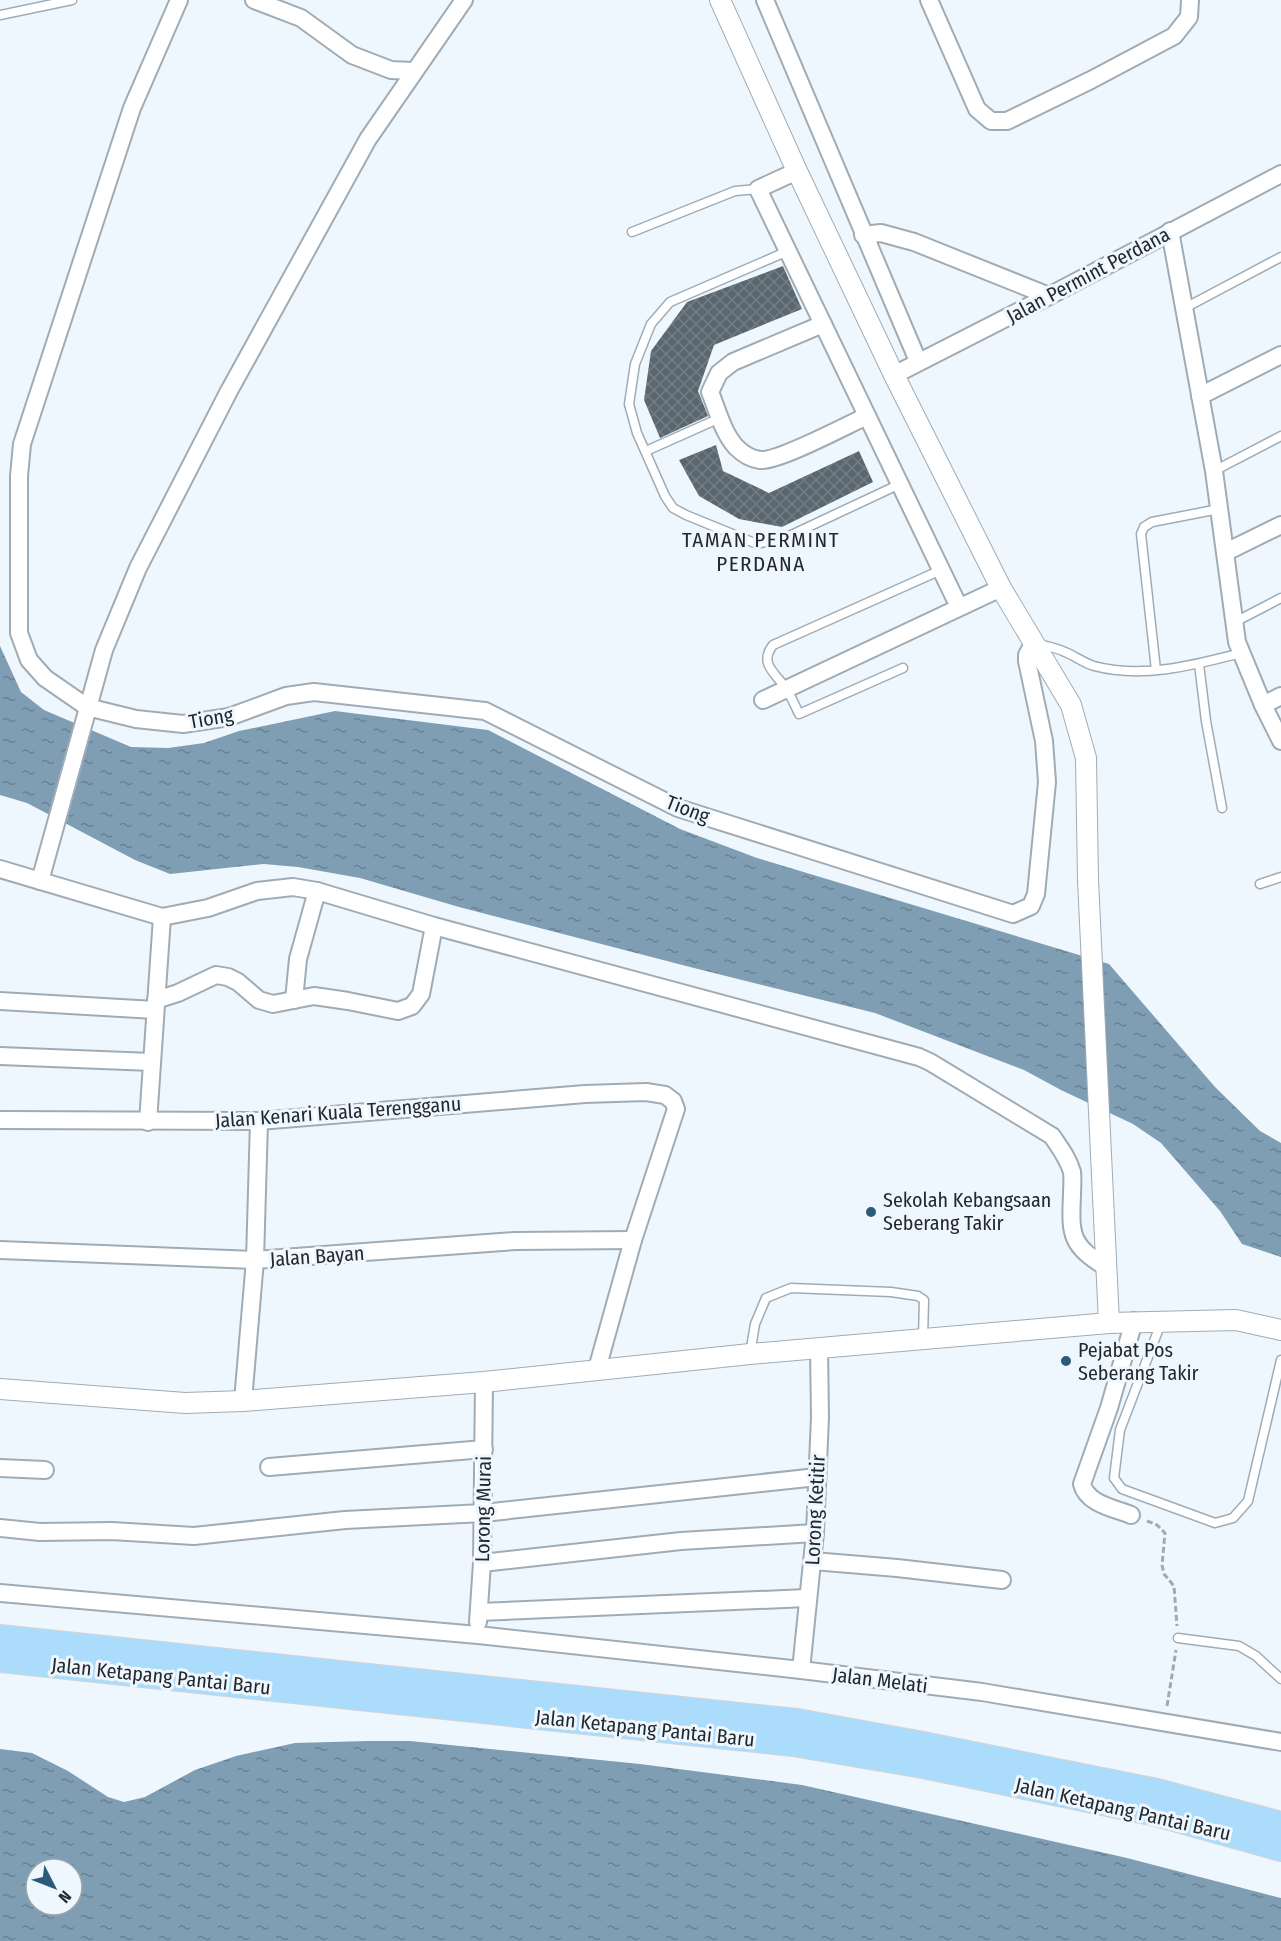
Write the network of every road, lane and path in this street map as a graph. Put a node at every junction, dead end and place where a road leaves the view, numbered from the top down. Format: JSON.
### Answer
{"nodes":[{"id":1,"x":72,"y":0,"type":"edge"},
{"id":2,"x":179,"y":0,"type":"edge"},
{"id":3,"x":254,"y":0,"type":"edge"},
{"id":4,"x":464,"y":0,"type":"edge"},
{"id":5,"x":720,"y":0,"type":"edge"},
{"id":6,"x":765,"y":0,"type":"edge"},
{"id":7,"x":929,"y":0,"type":"edge"},
{"id":8,"x":1190,"y":0,"type":"edge"},
{"id":9,"x":0,"y":15,"type":"edge"},
{"id":10,"x":413,"y":71,"type":"junction"},
{"id":11,"x":797,"y":171,"type":"junction"},
{"id":12,"x":1281,"y":174,"type":"edge"},
{"id":13,"x":758,"y":189,"type":"junction"},
{"id":14,"x":1170,"y":231,"type":"junction"},
{"id":15,"x":632,"y":232,"type":"dead end"},
{"id":16,"x":863,"y":235,"type":"junction"},
{"id":17,"x":788,"y":251,"type":"junction"},
{"id":18,"x":1281,"y":257,"type":"edge"},
{"id":19,"x":1049,"y":296,"type":"junction"},
{"id":20,"x":1183,"y":309,"type":"junction"},
{"id":21,"x":823,"y":324,"type":"junction"},
{"id":22,"x":1281,"y":355,"type":"edge"},
{"id":23,"x":918,"y":361,"type":"junction"},
{"id":24,"x":894,"y":375,"type":"junction"},
{"id":25,"x":1200,"y":396,"type":"junction"},
{"id":26,"x":867,"y":416,"type":"junction"},
{"id":27,"x":720,"y":418,"type":"junction"},
{"id":28,"x":1281,"y":436,"type":"edge"},
{"id":29,"x":646,"y":451,"type":"junction"},
{"id":30,"x":1214,"y":471,"type":"junction"},
{"id":31,"x":900,"y":484,"type":"junction"},
{"id":32,"x":1220,"y":509,"type":"junction"},
{"id":33,"x":1281,"y":525,"type":"edge"},
{"id":34,"x":1226,"y":552,"type":"junction"},
{"id":35,"x":941,"y":570,"type":"junction"},
{"id":36,"x":1001,"y":588,"type":"junction"},
{"id":37,"x":1281,"y":598,"type":"edge"},
{"id":38,"x":959,"y":608,"type":"junction"},
{"id":39,"x":1235,"y":622,"type":"junction"},
{"id":40,"x":1034,"y":642,"type":"junction"},
{"id":41,"x":1241,"y":652,"type":"junction"},
{"id":42,"x":1199,"y":664,"type":"junction"},
{"id":43,"x":903,"y":668,"type":"dead end"},
{"id":44,"x":1156,"y":670,"type":"junction"},
{"id":45,"x":787,"y":689,"type":"junction"},
{"id":46,"x":1281,"y":696,"type":"edge"},
{"id":47,"x":763,"y":700,"type":"dead end"},
{"id":48,"x":1263,"y":705,"type":"junction"},
{"id":49,"x":85,"y":715,"type":"junction"},
{"id":50,"x":1281,"y":741,"type":"edge"},
{"id":51,"x":1222,"y":808,"type":"dead end"},
{"id":52,"x":0,"y":869,"type":"edge"},
{"id":53,"x":1281,"y":877,"type":"edge"},
{"id":54,"x":40,"y":881,"type":"junction"},
{"id":55,"x":1260,"y":884,"type":"dead end"},
{"id":56,"x":316,"y":891,"type":"junction"},
{"id":57,"x":162,"y":917,"type":"junction"},
{"id":58,"x":434,"y":926,"type":"junction"},
{"id":59,"x":294,"y":1000,"type":"junction"},
{"id":60,"x":0,"y":1001,"type":"edge"},
{"id":61,"x":156,"y":1005,"type":"junction"},
{"id":62,"x":0,"y":1056,"type":"edge"},
{"id":63,"x":152,"y":1062,"type":"junction"},
{"id":64,"x":0,"y":1120,"type":"edge"},
{"id":65,"x":259,"y":1121,"type":"junction"},
{"id":66,"x":148,"y":1122,"type":"junction"},
{"id":67,"x":633,"y":1240,"type":"junction"},
{"id":68,"x":0,"y":1250,"type":"edge"},
{"id":69,"x":255,"y":1260,"type":"junction"},
{"id":70,"x":1107,"y":1268,"type":"junction"},
{"id":71,"x":1162,"y":1320,"type":"junction"},
{"id":72,"x":1134,"y":1321,"type":"junction"},
{"id":73,"x":1109,"y":1323,"type":"junction"},
{"id":74,"x":1281,"y":1330,"type":"edge"},
{"id":75,"x":922,"y":1340,"type":"junction"},
{"id":76,"x":819,"y":1349,"type":"junction"},
{"id":77,"x":750,"y":1354,"type":"junction"},
{"id":78,"x":1281,"y":1360,"type":"edge"},
{"id":79,"x":597,"y":1369,"type":"junction"},
{"id":80,"x":484,"y":1382,"type":"junction"},
{"id":81,"x":0,"y":1389,"type":"edge"},
{"id":82,"x":243,"y":1401,"type":"junction"},
{"id":83,"x":484,"y":1449,"type":"junction"},
{"id":84,"x":269,"y":1467,"type":"dead end"},
{"id":85,"x":0,"y":1468,"type":"edge"},
{"id":86,"x":45,"y":1470,"type":"dead end"},
{"id":87,"x":817,"y":1477,"type":"junction"},
{"id":88,"x":483,"y":1513,"type":"junction"},
{"id":89,"x":1131,"y":1515,"type":"joint"},
{"id":90,"x":0,"y":1528,"type":"edge"},
{"id":91,"x":815,"y":1533,"type":"junction"},
{"id":92,"x":813,"y":1561,"type":"junction"},
{"id":93,"x":482,"y":1563,"type":"junction"},
{"id":94,"x":1002,"y":1580,"type":"dead end"},
{"id":95,"x":0,"y":1593,"type":"edge"},
{"id":96,"x":807,"y":1598,"type":"junction"},
{"id":97,"x":479,"y":1612,"type":"junction"},
{"id":98,"x":477,"y":1635,"type":"junction"},
{"id":99,"x":0,"y":1638,"type":"edge"},
{"id":100,"x":1178,"y":1638,"type":"junction"},
{"id":101,"x":0,"y":1659,"type":"edge"},
{"id":102,"x":801,"y":1670,"type":"junction"},
{"id":103,"x":1281,"y":1680,"type":"edge"},
{"id":104,"x":1164,"y":1722,"type":"junction"},
{"id":105,"x":1281,"y":1742,"type":"edge"},
{"id":106,"x":1281,"y":1825,"type":"edge"},
{"id":107,"x":1281,"y":1848,"type":"edge"}],
"edges":[{"from":1,"to":9,"type":"lane"},
{"from":2,"to":49,"type":"street"},
{"from":3,"to":10,"type":"street"},
{"from":4,"to":10,"type":"street"},
{"from":5,"to":11,"type":"street"},
{"from":6,"to":16,"type":"street"},
{"from":7,"to":8,"type":"street"},
{"from":10,"to":49,"type":"street"},
{"from":11,"to":13,"type":"street"},
{"from":11,"to":24,"type":"street"},
{"from":12,"to":14,"type":"street","name":"Jalan Permint Perdana"},
{"from":13,"to":15,"type":"lane"},
{"from":13,"to":17,"type":"street"},
{"from":14,"to":19,"type":"street","name":"Jalan Permint Perdana"},
{"from":14,"to":20,"type":"street"},
{"from":16,"to":19,"type":"street"},
{"from":16,"to":23,"type":"street"},
{"from":17,"to":21,"type":"street"},
{"from":17,"to":29,"type":"lane"},
{"from":18,"to":20,"type":"lane"},
{"from":19,"to":23,"type":"street","name":"Jalan Permint Perdana"},
{"from":20,"to":25,"type":"street"},
{"from":21,"to":26,"type":"street"},
{"from":21,"to":27,"type":"street"},
{"from":22,"to":25,"type":"street"},
{"from":23,"to":24,"type":"street","name":"Jalan Permint Perdana"},
{"from":24,"to":36,"type":"street"},
{"from":25,"to":30,"type":"street"},
{"from":26,"to":27,"type":"street"},
{"from":26,"to":31,"type":"street"},
{"from":27,"to":29,"type":"lane"},
{"from":28,"to":30,"type":"lane"},
{"from":29,"to":31,"type":"lane"},
{"from":30,"to":32,"type":"street"},
{"from":31,"to":35,"type":"street"},
{"from":32,"to":34,"type":"street"},
{"from":32,"to":44,"type":"lane"},
{"from":33,"to":34,"type":"street"},
{"from":34,"to":39,"type":"street"},
{"from":35,"to":38,"type":"street"},
{"from":35,"to":45,"type":"lane"},
{"from":36,"to":38,"type":"street"},
{"from":36,"to":40,"type":"street"},
{"from":37,"to":39,"type":"lane"},
{"from":38,"to":45,"type":"street"},
{"from":39,"to":41,"type":"street"},
{"from":40,"to":44,"type":"lane"},
{"from":40,"to":49,"type":"street","name":"Tiong"},
{"from":40,"to":70,"type":"street"},
{"from":41,"to":42,"type":"lane"},
{"from":41,"to":48,"type":"street"},
{"from":42,"to":44,"type":"lane"},
{"from":42,"to":51,"type":"lane"},
{"from":43,"to":45,"type":"lane"},
{"from":45,"to":47,"type":"street"},
{"from":46,"to":48,"type":"street"},
{"from":48,"to":50,"type":"street"},
{"from":49,"to":54,"type":"street"},
{"from":52,"to":54,"type":"street"},
{"from":53,"to":55,"type":"lane"},
{"from":54,"to":57,"type":"street"},
{"from":56,"to":57,"type":"street"},
{"from":56,"to":58,"type":"street"},
{"from":56,"to":59,"type":"street"},
{"from":57,"to":61,"type":"street"},
{"from":58,"to":59,"type":"street"},
{"from":58,"to":70,"type":"street"},
{"from":59,"to":61,"type":"street"},
{"from":60,"to":61,"type":"street"},
{"from":61,"to":63,"type":"street"},
{"from":62,"to":63,"type":"street"},
{"from":63,"to":66,"type":"street"},
{"from":64,"to":66,"type":"street","name":"Jalan Kenari Kuala Terengganu"},
{"from":65,"to":66,"type":"street","name":"Jalan Kenari Kuala Terengganu"},
{"from":65,"to":67,"type":"street","name":"Jalan Kenari Kuala Terengganu"},
{"from":65,"to":69,"type":"street"},
{"from":67,"to":69,"type":"street","name":"Jalan Bayan"},
{"from":67,"to":79,"type":"street"},
{"from":68,"to":69,"type":"street","name":"Jalan Bayan"},
{"from":69,"to":82,"type":"street"},
{"from":70,"to":73,"type":"street"},
{"from":71,"to":72,"type":"street"},
{"from":71,"to":74,"type":"street"},
{"from":71,"to":78,"type":"lane"},
{"from":72,"to":73,"type":"street"},
{"from":72,"to":89,"type":"street"},
{"from":73,"to":75,"type":"street"},
{"from":75,"to":76,"type":"street"},
{"from":75,"to":77,"type":"lane"},
{"from":76,"to":77,"type":"street"},
{"from":76,"to":87,"type":"street","name":"Lorong Ketitir"},
{"from":77,"to":79,"type":"street"},
{"from":79,"to":80,"type":"street"},
{"from":80,"to":82,"type":"street"},
{"from":80,"to":83,"type":"street","name":"Lorong Murai"},
{"from":81,"to":82,"type":"street"},
{"from":83,"to":84,"type":"street"},
{"from":83,"to":88,"type":"street","name":"Lorong Murai"},
{"from":85,"to":86,"type":"street"},
{"from":87,"to":88,"type":"street"},
{"from":87,"to":91,"type":"street","name":"Lorong Ketitir"},
{"from":88,"to":90,"type":"street"},
{"from":88,"to":93,"type":"street","name":"Lorong Murai"},
{"from":89,"to":100,"type":"path"},
{"from":91,"to":92,"type":"street","name":"Lorong Ketitir"},
{"from":91,"to":93,"type":"street"},
{"from":92,"to":94,"type":"street"},
{"from":92,"to":96,"type":"street","name":"Lorong Ketitir"},
{"from":93,"to":97,"type":"street","name":"Lorong Murai"},
{"from":95,"to":98,"type":"street","name":"Jalan Melati"},
{"from":96,"to":97,"type":"street"},
{"from":96,"to":102,"type":"street","name":"Lorong Ketitir"},
{"from":97,"to":98,"type":"street","name":"Lorong Murai"},
{"from":98,"to":102,"type":"street","name":"Jalan Melati"},
{"from":99,"to":106,"type":"main road","name":"Jalan Ketapang Pantai Baru"},
{"from":100,"to":103,"type":"lane"},
{"from":100,"to":104,"type":"path"},
{"from":101,"to":107,"type":"main road","name":"Jalan Ketapang Pantai Baru"},
{"from":102,"to":104,"type":"street","name":"Jalan Melati"},
{"from":104,"to":105,"type":"street","name":"Jalan Melati"}]}
